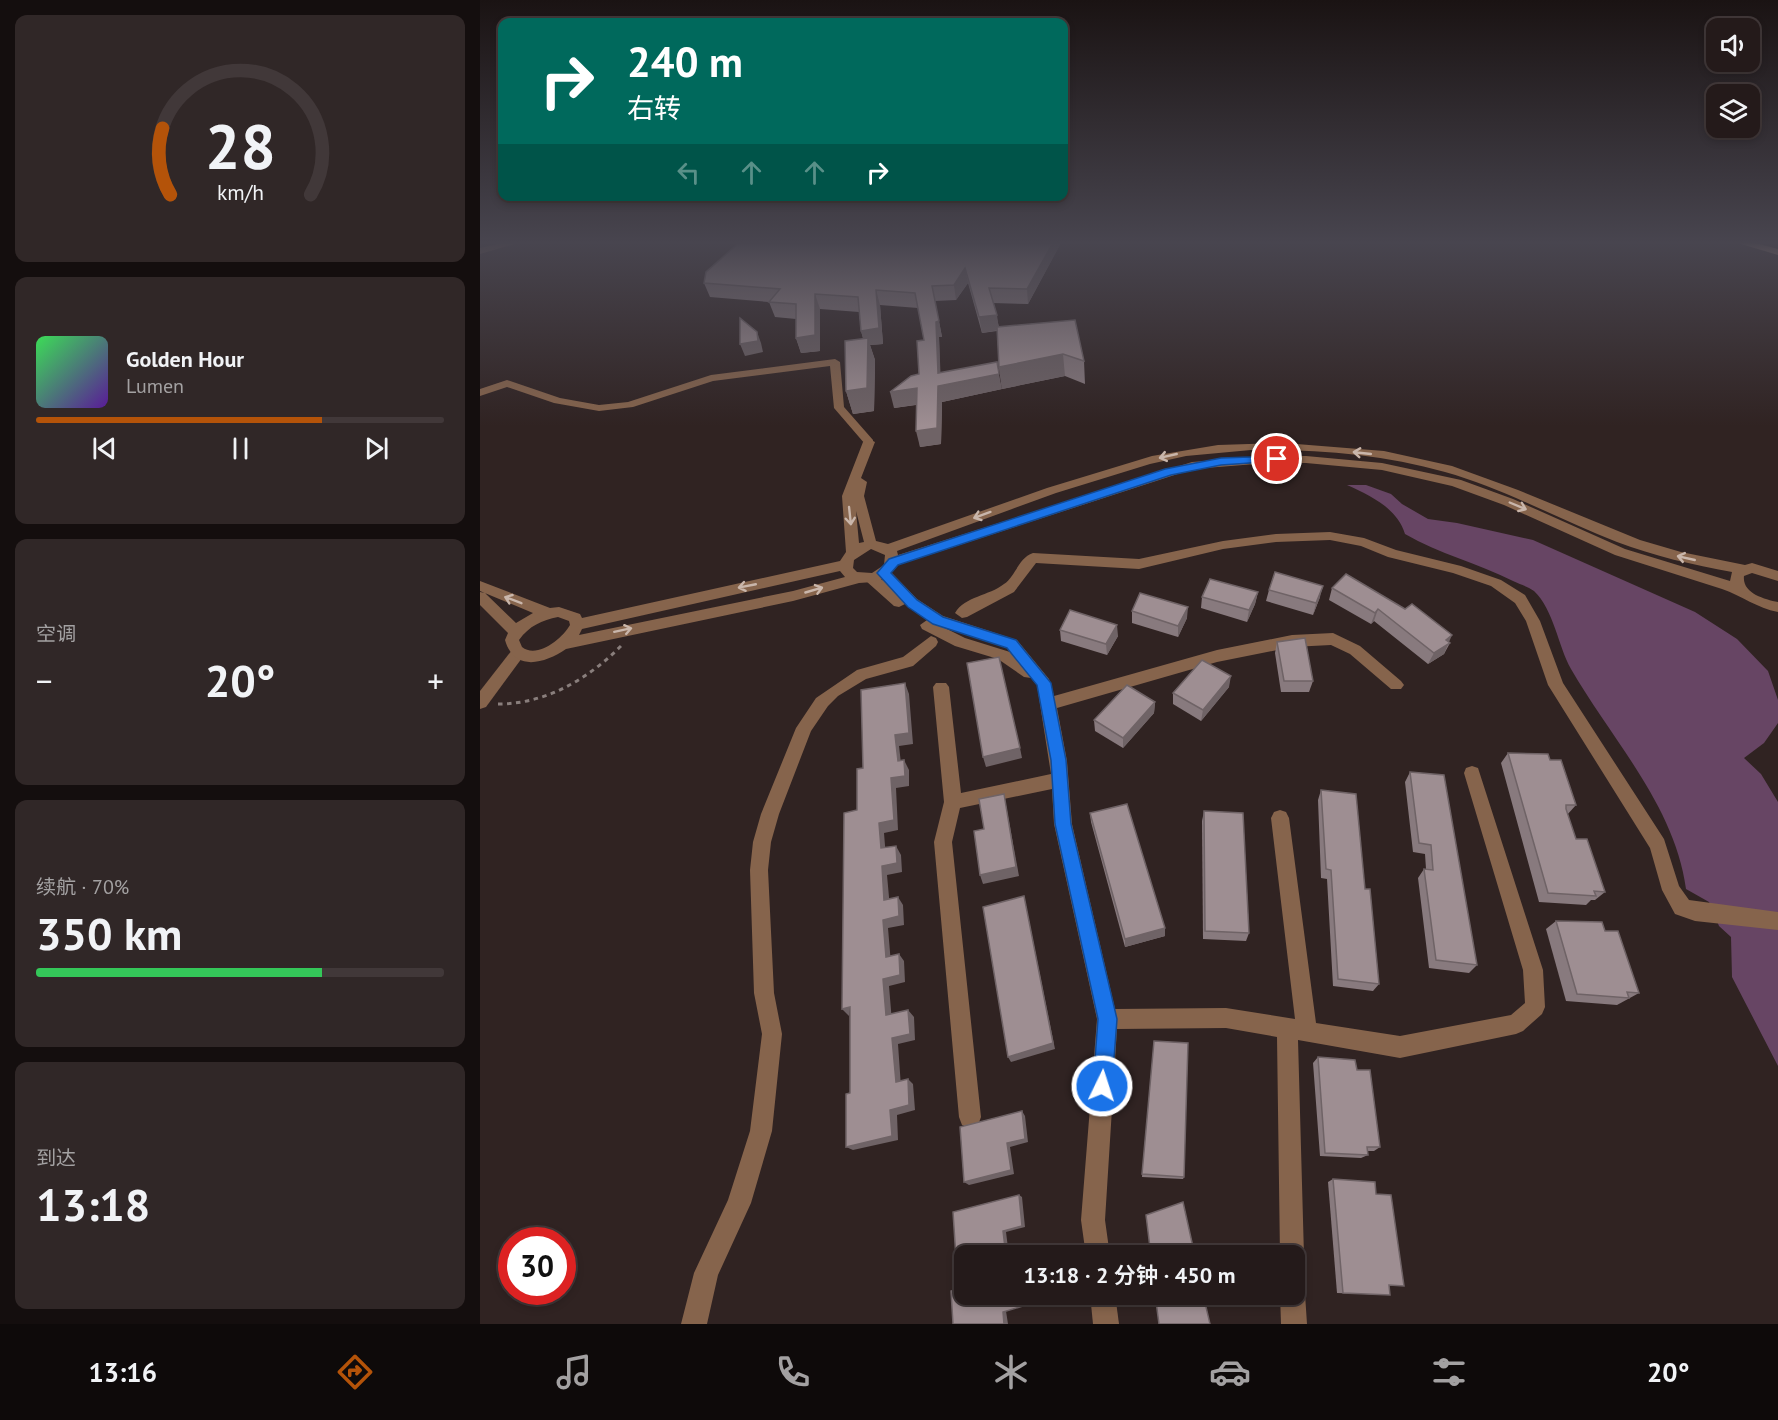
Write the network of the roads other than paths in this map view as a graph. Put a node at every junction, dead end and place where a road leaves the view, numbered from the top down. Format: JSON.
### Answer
{"nodes":[{"id":1,"x":480,"y":393,"type":"edge"},
{"id":2,"x":868,"y":442,"type":"junction"},
{"id":3,"x":871,"y":545,"type":"junction"},
{"id":4,"x":853,"y":552,"type":"junction"},
{"id":5,"x":845,"y":565,"type":"junction"},
{"id":6,"x":879,"y":568,"type":"junction"},
{"id":7,"x":1743,"y":570,"type":"junction"},
{"id":8,"x":1778,"y":576,"type":"edge"},
{"id":9,"x":480,"y":586,"type":"edge"},
{"id":10,"x":1742,"y":591,"type":"junction"},
{"id":11,"x":480,"y":597,"type":"edge"},
{"id":12,"x":1778,"y":607,"type":"edge"},
{"id":13,"x":548,"y":613,"type":"junction"},
{"id":14,"x":962,"y":613,"type":"dead end"},
{"id":15,"x":577,"y":626,"type":"junction"},
{"id":16,"x":516,"y":632,"type":"junction"},
{"id":17,"x":931,"y":642,"type":"dead end"},
{"id":18,"x":566,"y":643,"type":"junction"},
{"id":19,"x":517,"y":654,"type":"junction"},
{"id":20,"x":1396,"y":685,"type":"dead end"},
{"id":21,"x":941,"y":687,"type":"dead end"},
{"id":22,"x":481,"y":700,"type":"edge"},
{"id":23,"x":1048,"y":704,"type":"junction"},
{"id":24,"x":1472,"y":773,"type":"dead end"},
{"id":25,"x":1060,"y":780,"type":"junction"},
{"id":26,"x":953,"y":802,"type":"junction"},
{"id":27,"x":1280,"y":818,"type":"dead end"},
{"id":28,"x":1778,"y":921,"type":"edge"},
{"id":29,"x":1107,"y":1019,"type":"junction"},
{"id":30,"x":1297,"y":1030,"type":"junction"},
{"id":31,"x":970,"y":1118,"type":"dead end"},
{"id":32,"x":1096,"y":1245,"type":"edge"},
{"id":33,"x":1292,"y":1245,"type":"edge"},
{"id":34,"x":1103,"y":1305,"type":"edge"},
{"id":35,"x":1293,"y":1305,"type":"edge"},
{"id":36,"x":694,"y":1324,"type":"edge"},
{"id":37,"x":1106,"y":1324,"type":"edge"},
{"id":38,"x":1294,"y":1324,"type":"edge"}],
"edges":[{"from":1,"to":2,"type":"street"},
{"from":2,"to":3,"type":"street"},
{"from":2,"to":4,"type":"street","one_way":true},
{"from":3,"to":4,"type":"street"},
{"from":3,"to":6,"type":"street"},
{"from":4,"to":5,"type":"street"},
{"from":5,"to":6,"type":"street"},
{"from":5,"to":15,"type":"street","one_way":true},
{"from":7,"to":6,"type":"street","one_way":true},
{"from":6,"to":10,"type":"street","one_way":true},
{"from":18,"to":6,"type":"street","one_way":true},
{"from":6,"to":23,"type":"street"},
{"from":7,"to":8,"type":"street"},
{"from":7,"to":10,"type":"street"},
{"from":13,"to":9,"type":"street","one_way":true},
{"from":10,"to":12,"type":"street"},
{"from":11,"to":16,"type":"street"},
{"from":13,"to":15,"type":"street"},
{"from":13,"to":16,"type":"street"},
{"from":14,"to":28,"type":"street"},
{"from":15,"to":18,"type":"street"},
{"from":16,"to":19,"type":"street"},
{"from":17,"to":36,"type":"street"},
{"from":18,"to":19,"type":"street"},
{"from":19,"to":22,"type":"street"},
{"from":20,"to":23,"type":"street"},
{"from":21,"to":26,"type":"street"},
{"from":23,"to":25,"type":"street"},
{"from":24,"to":30,"type":"street"},
{"from":25,"to":26,"type":"street"},
{"from":25,"to":29,"type":"street"},
{"from":26,"to":31,"type":"street"},
{"from":27,"to":30,"type":"street"},
{"from":29,"to":30,"type":"street"},
{"from":29,"to":32,"type":"street"},
{"from":30,"to":33,"type":"street"},
{"from":34,"to":37,"type":"street"},
{"from":35,"to":38,"type":"street"}]}
